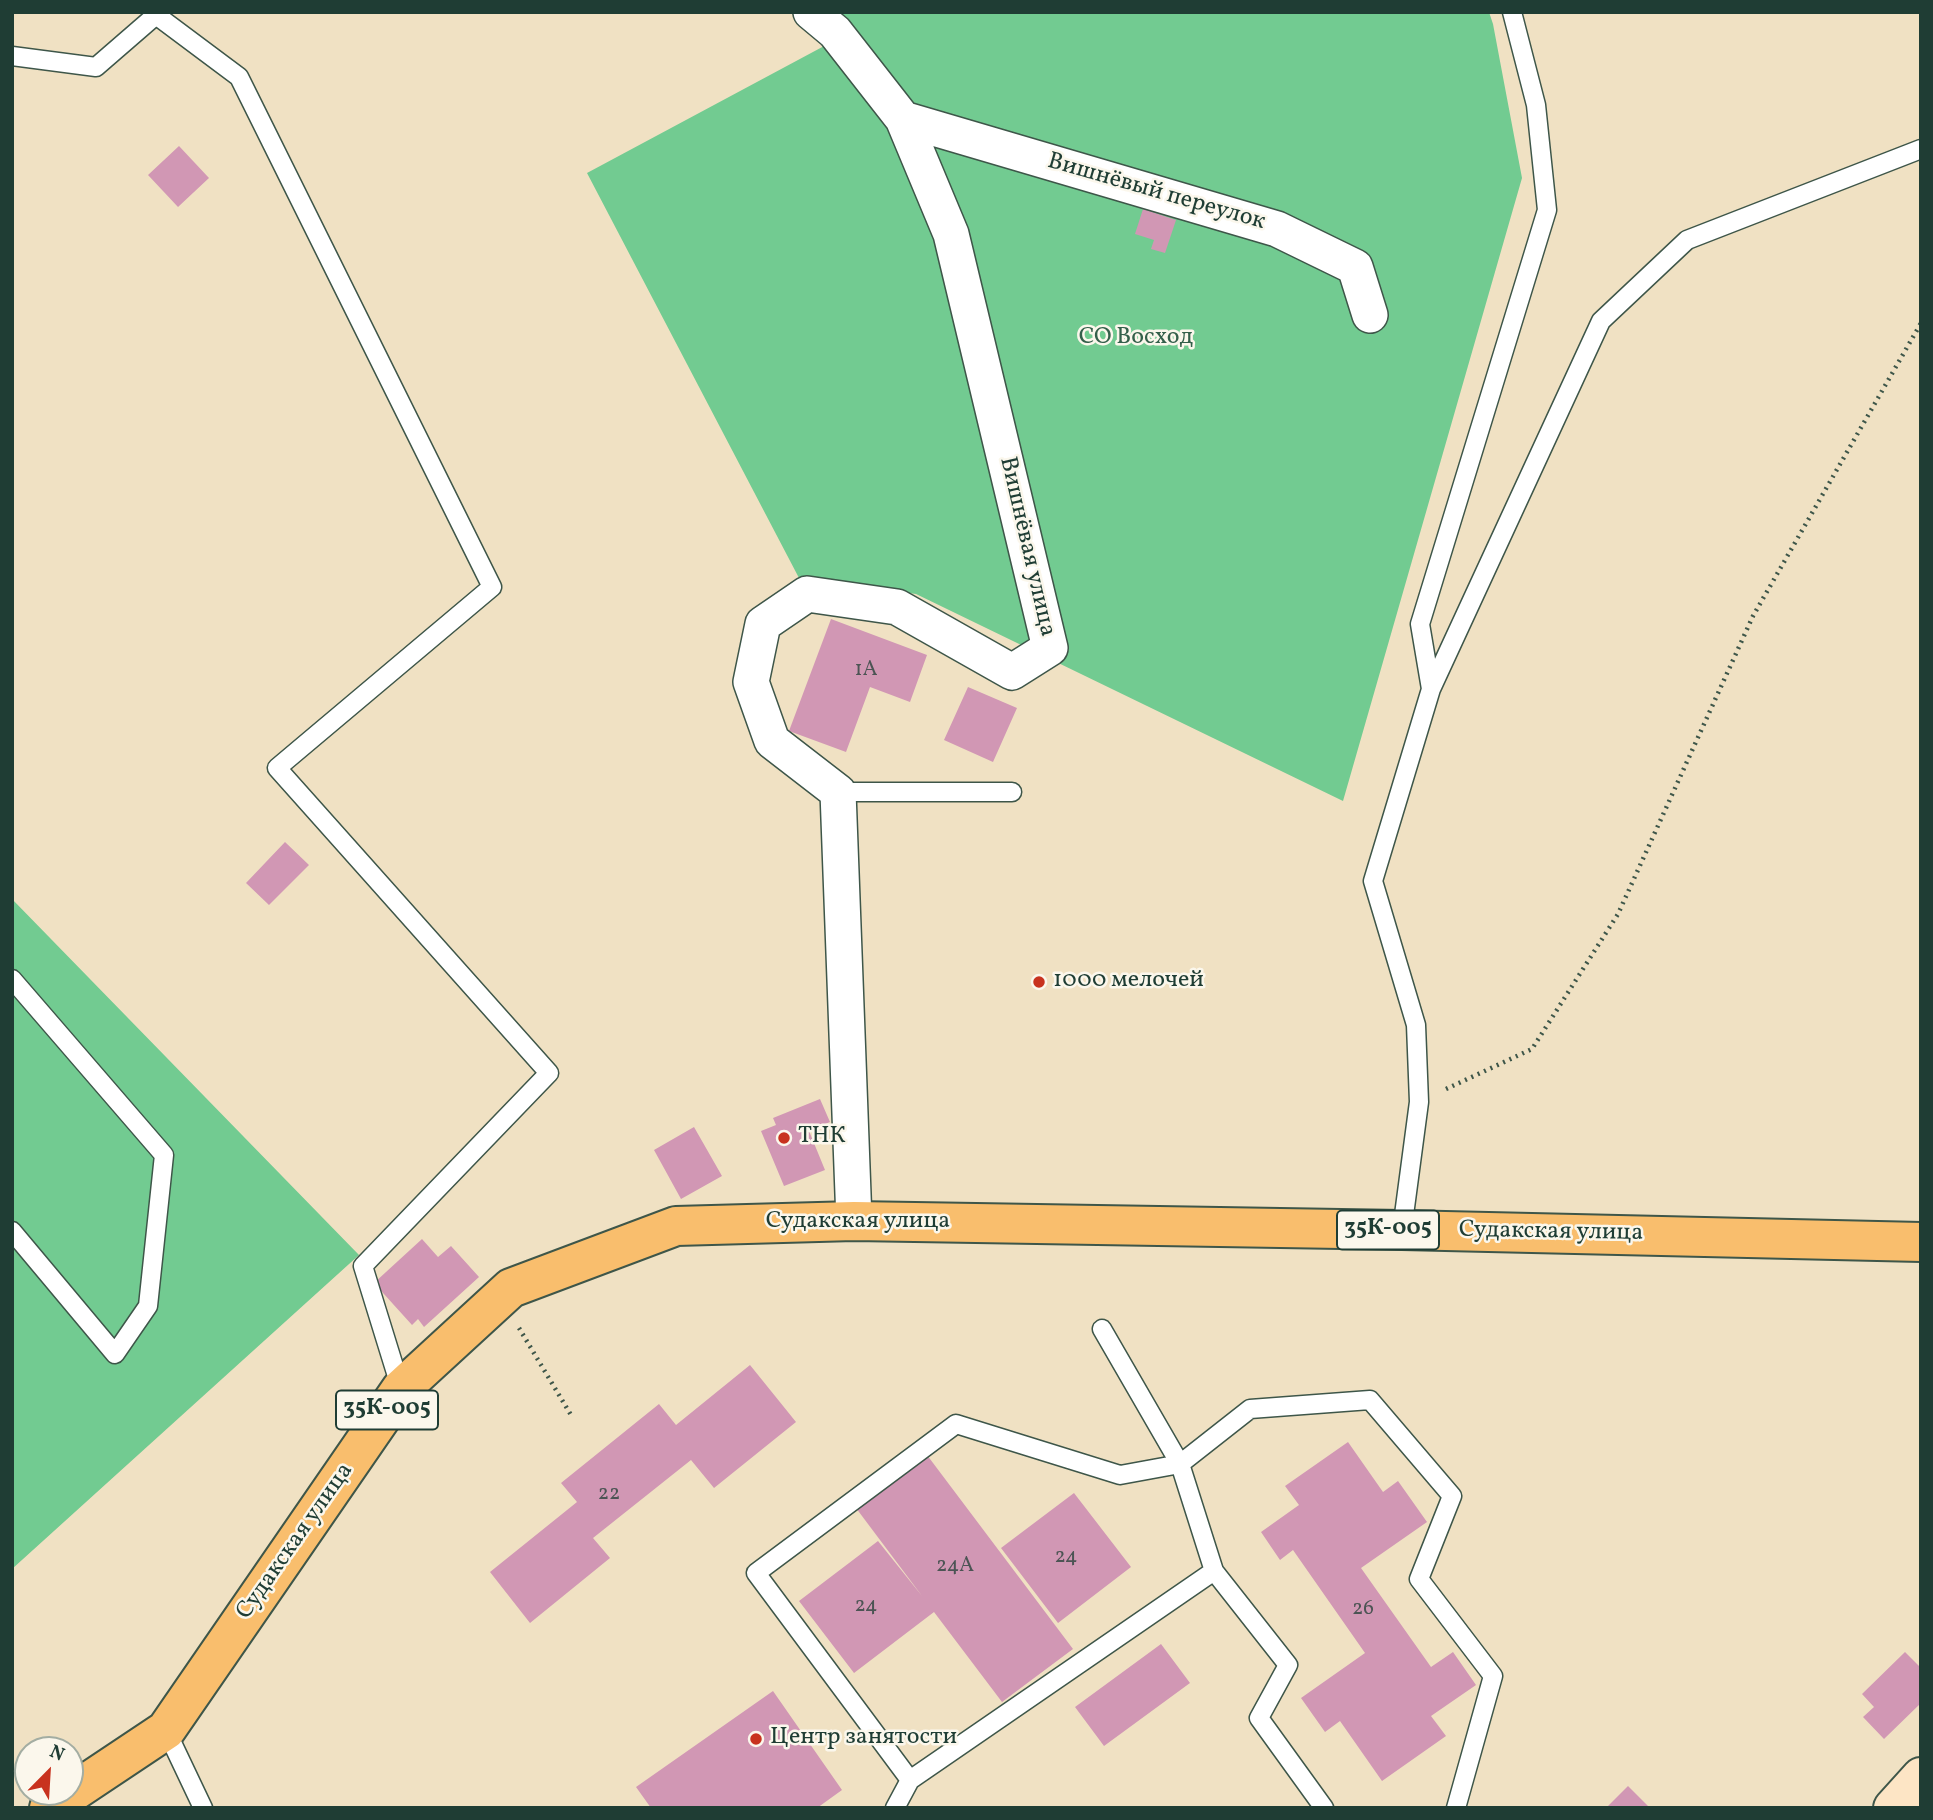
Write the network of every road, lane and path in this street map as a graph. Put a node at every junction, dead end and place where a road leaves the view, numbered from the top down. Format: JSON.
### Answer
{"nodes":[{"id":1,"x":811,"y":12,"type":"edge"},
{"id":2,"x":1513,"y":12,"type":"edge"},
{"id":3,"x":156,"y":13,"type":"edge"},
{"id":4,"x":12,"y":56,"type":"edge"},
{"id":5,"x":903,"y":119,"type":"junction"},
{"id":6,"x":1921,"y":149,"type":"edge"},
{"id":7,"x":1370,"y":315,"type":"dead end"},
{"id":8,"x":1921,"y":323,"type":"edge"},
{"id":9,"x":1431,"y":689,"type":"junction"},
{"id":10,"x":838,"y":792,"type":"junction"},
{"id":11,"x":1012,"y":792,"type":"dead end"},
{"id":12,"x":12,"y":979,"type":"edge"},
{"id":13,"x":1419,"y":1102,"type":"junction"},
{"id":14,"x":854,"y":1221,"type":"junction"},
{"id":15,"x":1402,"y":1230,"type":"junction"},
{"id":16,"x":12,"y":1231,"type":"edge"},
{"id":17,"x":1920,"y":1242,"type":"edge"},
{"id":18,"x":484,"y":1313,"type":"junction"},
{"id":19,"x":1102,"y":1329,"type":"dead end"},
{"id":20,"x":401,"y":1389,"type":"junction"},
{"id":21,"x":571,"y":1415,"type":"dead end"},
{"id":22,"x":1180,"y":1464,"type":"junction"},
{"id":23,"x":1214,"y":1571,"type":"junction"},
{"id":24,"x":166,"y":1730,"type":"junction"},
{"id":25,"x":1921,"y":1777,"type":"edge"},
{"id":26,"x":910,"y":1780,"type":"junction"},
{"id":27,"x":49,"y":1808,"type":"edge"},
{"id":28,"x":202,"y":1808,"type":"edge"},
{"id":29,"x":895,"y":1808,"type":"edge"},
{"id":30,"x":1324,"y":1808,"type":"edge"},
{"id":31,"x":1456,"y":1808,"type":"edge"},
{"id":32,"x":1893,"y":1808,"type":"edge"}],
"edges":[{"from":1,"to":5,"type":"street","name":"Вишнёвая улица"},
{"from":2,"to":9,"type":"lane"},
{"from":3,"to":4,"type":"lane"},
{"from":3,"to":20,"type":"lane"},
{"from":5,"to":7,"type":"street","name":"Вишнёвый переулок"},
{"from":5,"to":10,"type":"street","name":"Вишнёвая улица"},
{"from":6,"to":9,"type":"lane"},
{"from":8,"to":13,"type":"path"},
{"from":9,"to":13,"type":"lane"},
{"from":10,"to":11,"type":"lane"},
{"from":10,"to":14,"type":"street"},
{"from":12,"to":16,"type":"lane"},
{"from":13,"to":15,"type":"lane"},
{"from":14,"to":15,"type":"main road","name":"Судакская улица","number":"35К-005"},
{"from":14,"to":18,"type":"main road","name":"Судакская улица","number":"35К-005"},
{"from":15,"to":17,"type":"main road","name":"Судакская улица","number":"35К-005"},
{"from":18,"to":20,"type":"main road","name":"Судакская улица","number":"35К-005"},
{"from":18,"to":21,"type":"path"},
{"from":19,"to":22,"type":"lane"},
{"from":20,"to":24,"type":"main road","name":"Судакская улица","number":"35К-005"},
{"from":22,"to":23,"type":"lane"},
{"from":22,"to":26,"type":"lane"},
{"from":22,"to":31,"type":"lane"},
{"from":23,"to":26,"type":"lane"},
{"from":23,"to":30,"type":"lane"},
{"from":24,"to":27,"type":"main road","name":"Судакская улица","number":"35К-005"},
{"from":24,"to":28,"type":"lane"},
{"from":25,"to":32,"type":"main road"},
{"from":26,"to":29,"type":"lane"}]}
